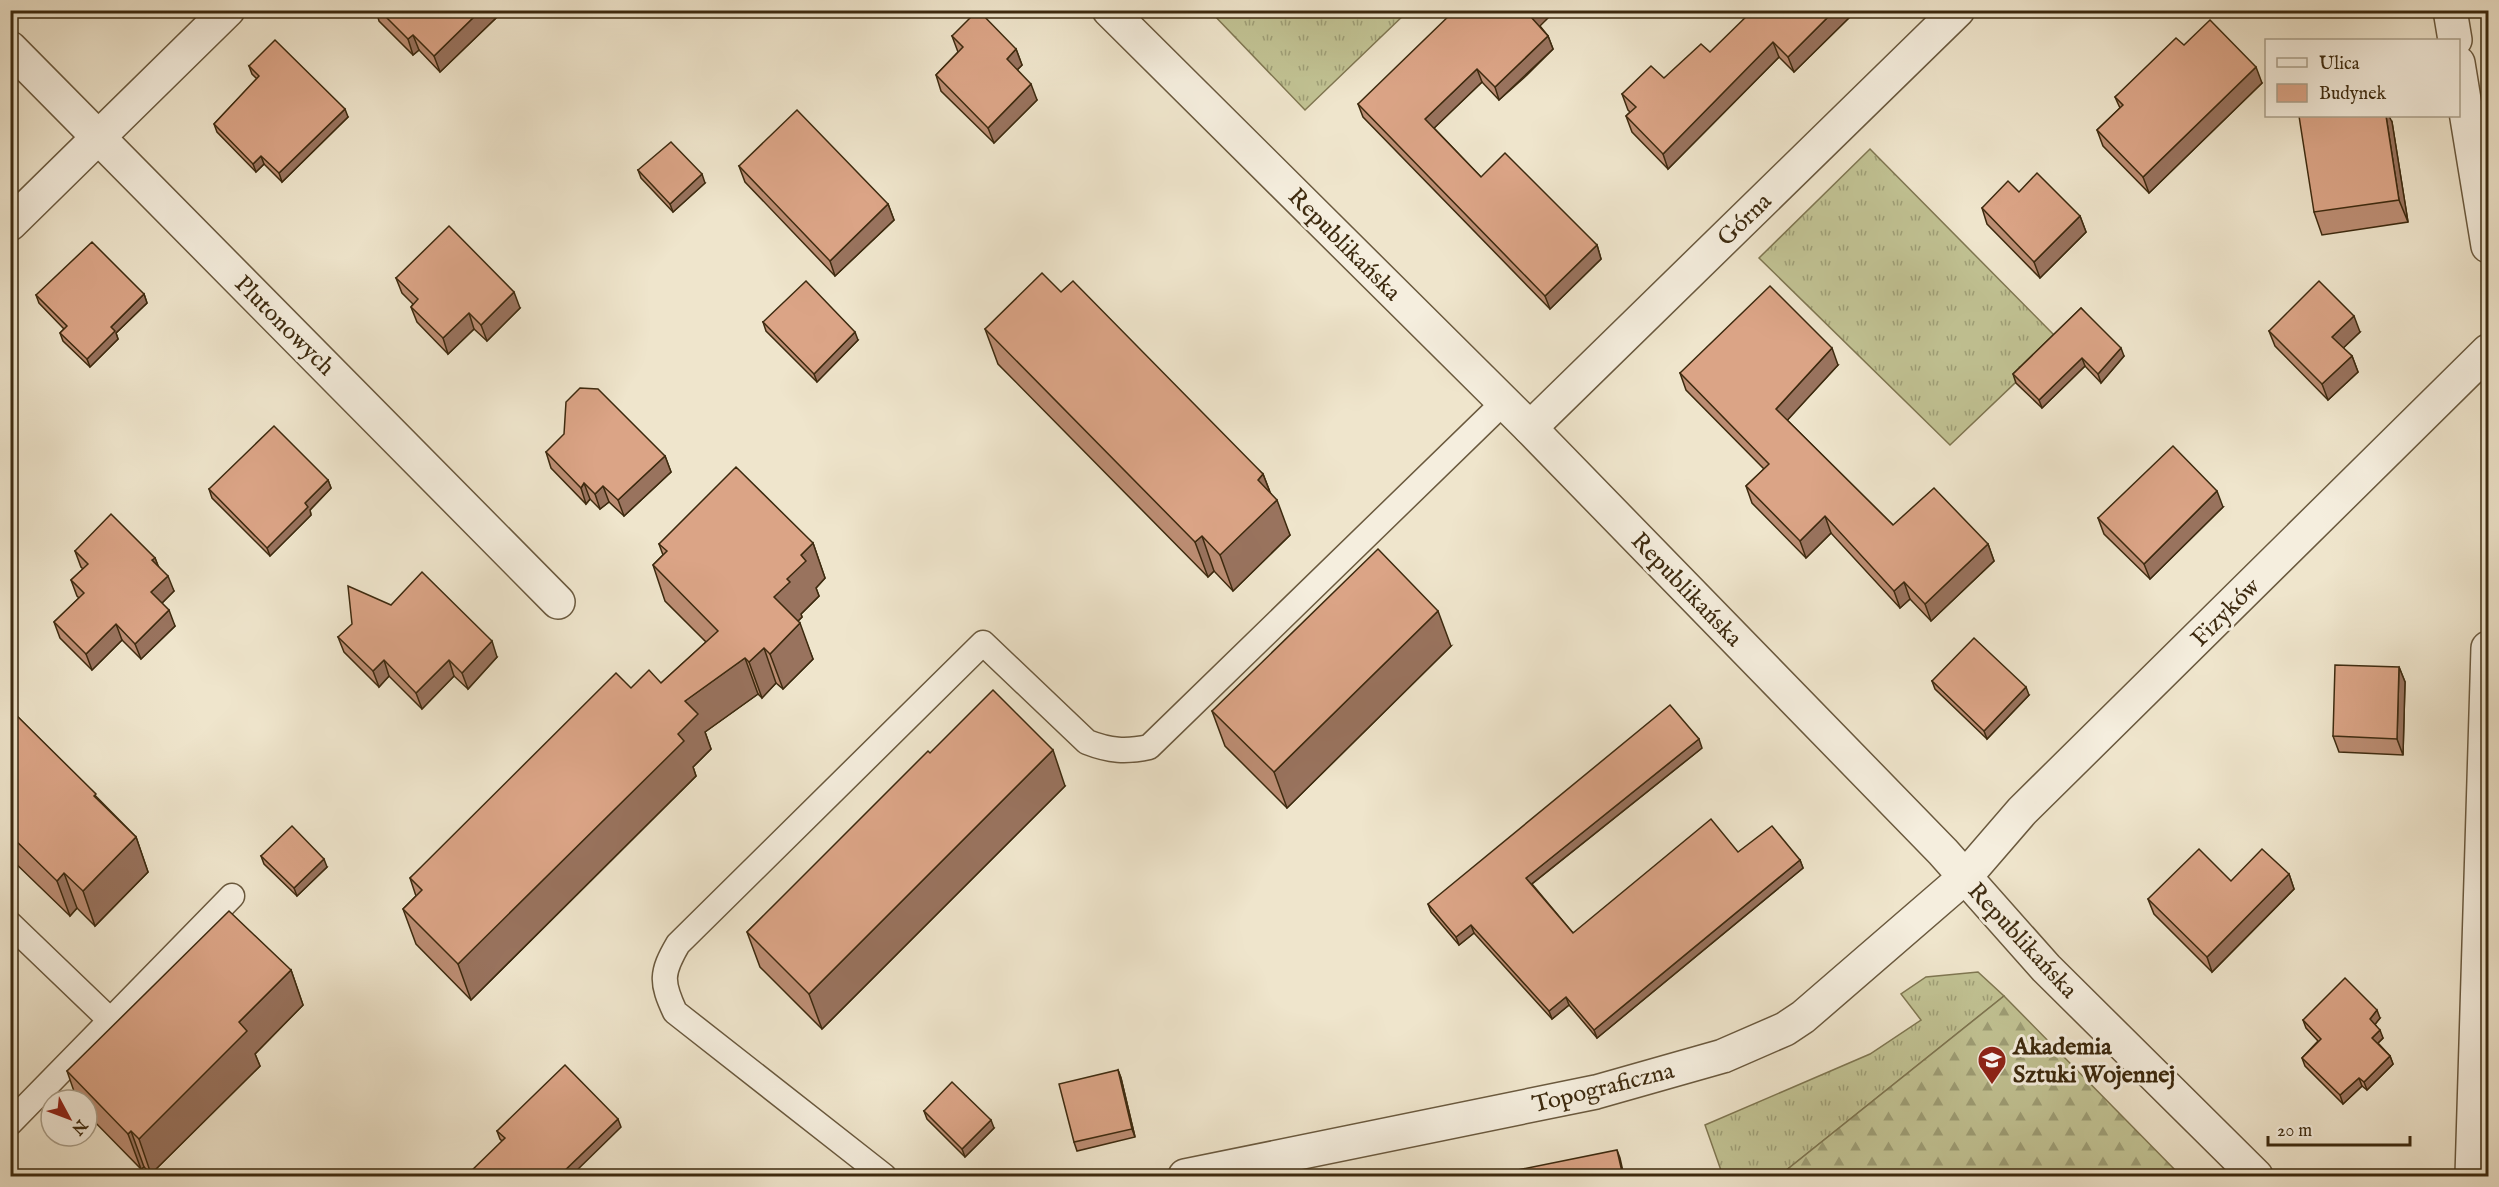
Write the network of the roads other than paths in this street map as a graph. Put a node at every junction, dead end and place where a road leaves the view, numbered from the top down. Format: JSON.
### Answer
{"nodes":[{"id":1,"x":228,"y":10,"type":"edge"},
{"id":2,"x":1109,"y":10,"type":"edge"},
{"id":3,"x":1958,"y":10,"type":"edge"},
{"id":4,"x":2450,"y":10,"type":"edge"},
{"id":5,"x":2455,"y":39,"type":"edge"},
{"id":6,"x":10,"y":48,"type":"edge"},
{"id":7,"x":2460,"y":75,"type":"edge"},
{"id":8,"x":99,"y":137,"type":"junction"},
{"id":9,"x":10,"y":224,"type":"edge"},
{"id":10,"x":2488,"y":246,"type":"edge"},
{"id":11,"x":2488,"y":351,"type":"edge"},
{"id":12,"x":1504,"y":402,"type":"junction"},
{"id":13,"x":1530,"y":428,"type":"junction"},
{"id":14,"x":558,"y":602,"type":"dead end"},
{"id":15,"x":2488,"y":648,"type":"edge"},
{"id":16,"x":1965,"y":877,"type":"junction"},
{"id":17,"x":232,"y":896,"type":"dead end"},
{"id":18,"x":10,"y":924,"type":"edge"},
{"id":19,"x":110,"y":1020,"type":"junction"},
{"id":20,"x":10,"y":1123,"type":"edge"},
{"id":21,"x":884,"y":1176,"type":"edge"},
{"id":22,"x":1185,"y":1176,"type":"edge"},
{"id":23,"x":2256,"y":1176,"type":"edge"},
{"id":24,"x":2472,"y":1176,"type":"edge"}],
"edges":[{"from":1,"to":8,"type":"street"},
{"from":2,"to":12,"type":"street","name":"Republikańska"},
{"from":3,"to":13,"type":"street","name":"Górna"},
{"from":4,"to":5,"type":"street"},
{"from":6,"to":8,"type":"street","name":"Plutonowych"},
{"from":7,"to":10,"type":"street"},
{"from":8,"to":9,"type":"street"},
{"from":8,"to":14,"type":"street","name":"Plutonowych"},
{"from":11,"to":16,"type":"street","name":"Fizyków"},
{"from":12,"to":13,"type":"street","name":"Republikańska"},
{"from":12,"to":21,"type":"lane"},
{"from":13,"to":16,"type":"street","name":"Republikańska"},
{"from":15,"to":24,"type":"street"},
{"from":16,"to":22,"type":"street","name":"Topograficzna"},
{"from":16,"to":23,"type":"street","name":"Republikańska"},
{"from":17,"to":19,"type":"lane"},
{"from":18,"to":19,"type":"lane"},
{"from":19,"to":20,"type":"lane"}]}
